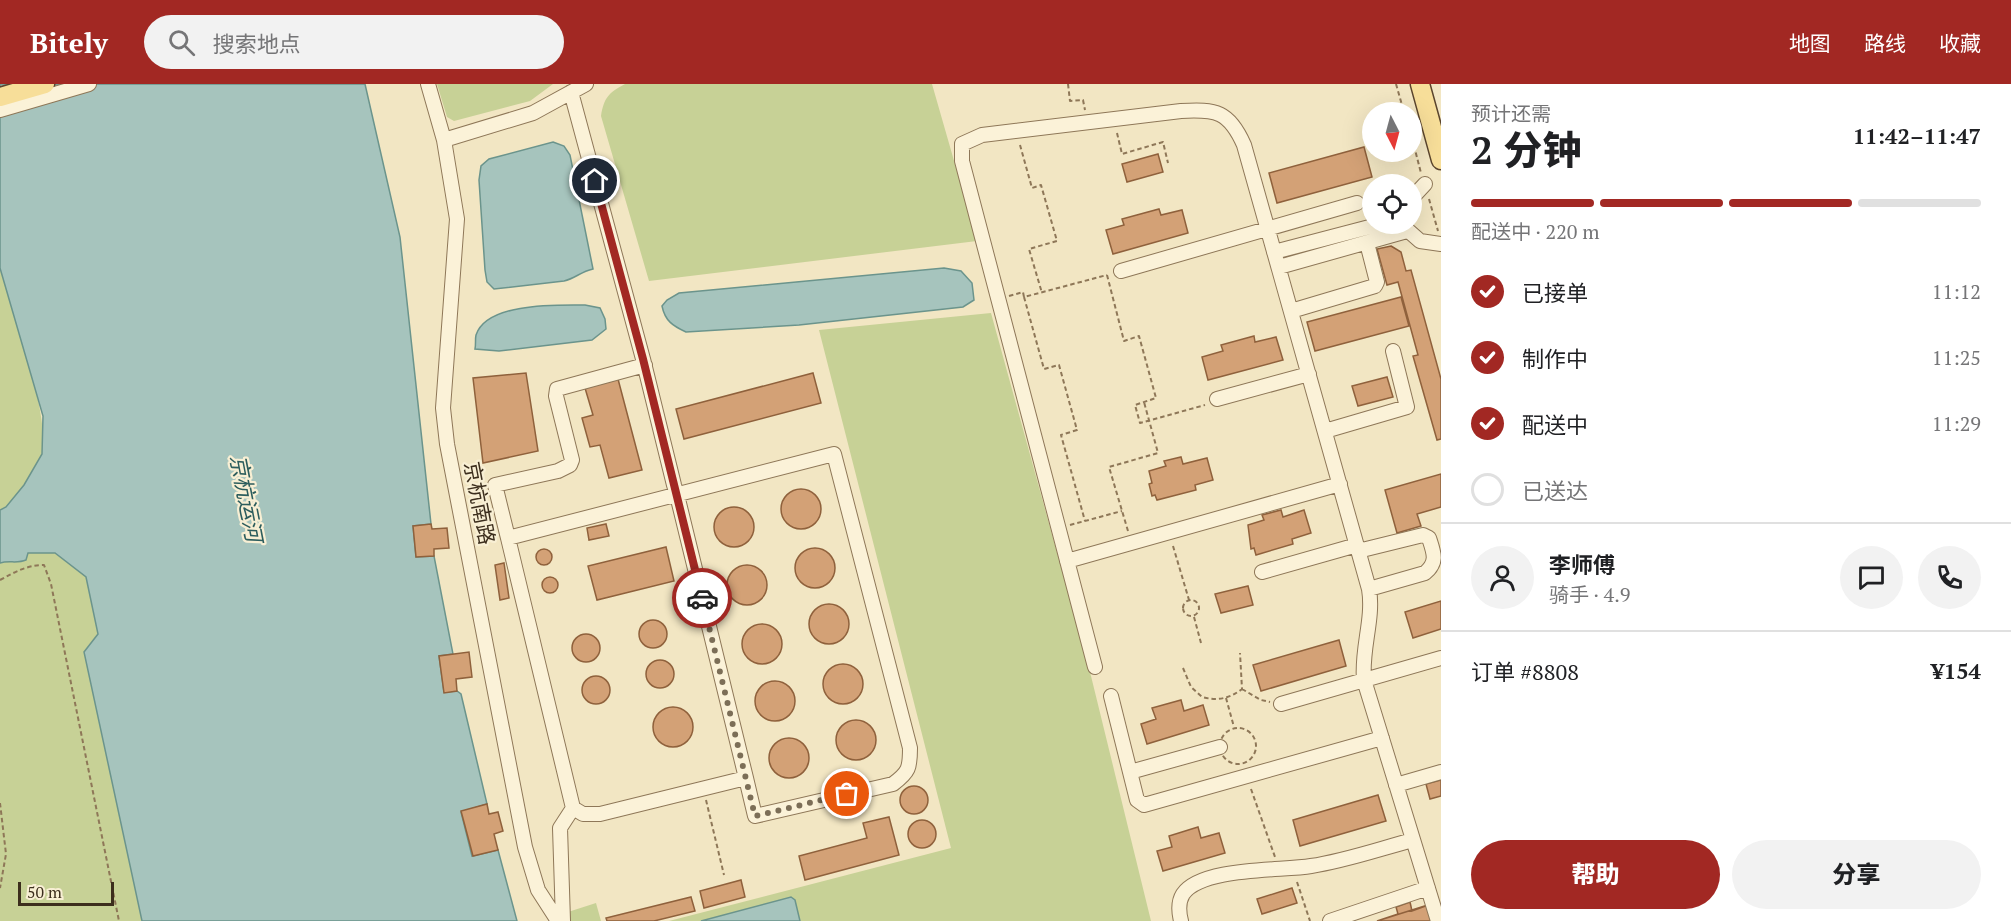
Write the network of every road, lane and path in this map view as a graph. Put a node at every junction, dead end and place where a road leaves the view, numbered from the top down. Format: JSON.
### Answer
{"nodes":[{"id":1,"x":45,"y":84,"type":"edge"},
{"id":2,"x":89,"y":84,"type":"edge"},
{"id":3,"x":428,"y":84,"type":"edge"},
{"id":4,"x":586,"y":84,"type":"edge"},
{"id":5,"x":1068,"y":84,"type":"edge"},
{"id":6,"x":1396,"y":84,"type":"edge"},
{"id":7,"x":1420,"y":84,"type":"edge"},
{"id":8,"x":571,"y":92,"type":"junction"},
{"id":9,"x":0,"y":97,"type":"edge"},
{"id":10,"x":1401,"y":102,"type":"edge"},
{"id":11,"x":0,"y":110,"type":"edge"},
{"id":12,"x":1113,"y":119,"type":"junction"},
{"id":13,"x":1086,"y":122,"type":"junction"},
{"id":14,"x":1016,"y":131,"type":"junction"},
{"id":15,"x":444,"y":140,"type":"junction"},
{"id":16,"x":1441,"y":160,"type":"edge"},
{"id":17,"x":1168,"y":163,"type":"dead end"},
{"id":18,"x":1425,"y":184,"type":"dead end"},
{"id":19,"x":1422,"y":187,"type":"edge"},
{"id":20,"x":1357,"y":203,"type":"dead end"},
{"id":21,"x":1268,"y":229,"type":"junction"},
{"id":22,"x":1362,"y":229,"type":"edge"},
{"id":23,"x":1388,"y":234,"type":"edge"},
{"id":24,"x":1412,"y":234,"type":"edge"},
{"id":25,"x":1367,"y":243,"type":"junction"},
{"id":26,"x":1441,"y":244,"type":"edge"},
{"id":27,"x":1274,"y":252,"type":"junction"},
{"id":28,"x":1279,"y":267,"type":"junction"},
{"id":29,"x":1121,"y":271,"type":"joint"},
{"id":30,"x":1107,"y":275,"type":"junction"},
{"id":31,"x":1042,"y":293,"type":"junction"},
{"id":32,"x":1024,"y":297,"type":"junction"},
{"id":33,"x":998,"y":299,"type":"junction"},
{"id":34,"x":1291,"y":312,"type":"junction"},
{"id":35,"x":1393,"y":351,"type":"dead end"},
{"id":36,"x":645,"y":365,"type":"junction"},
{"id":37,"x":1309,"y":374,"type":"junction"},
{"id":38,"x":1218,"y":399,"type":"joint"},
{"id":39,"x":1144,"y":402,"type":"junction"},
{"id":40,"x":1149,"y":421,"type":"junction"},
{"id":41,"x":1325,"y":431,"type":"junction"},
{"id":42,"x":1340,"y":484,"type":"junction"},
{"id":43,"x":676,"y":495,"type":"junction"},
{"id":44,"x":1122,"y":511,"type":"junction"},
{"id":45,"x":1085,"y":521,"type":"junction"},
{"id":46,"x":1058,"y":528,"type":"junction"},
{"id":47,"x":1169,"y":532,"type":"junction"},
{"id":48,"x":508,"y":538,"type":"junction"},
{"id":49,"x":1132,"y":543,"type":"junction"},
{"id":50,"x":1358,"y":548,"type":"junction"},
{"id":51,"x":1067,"y":561,"type":"junction"},
{"id":52,"x":1262,"y":572,"type":"dead end"},
{"id":53,"x":0,"y":580,"type":"edge"},
{"id":54,"x":1369,"y":589,"type":"junction"},
{"id":55,"x":1189,"y":600,"type":"junction"},
{"id":56,"x":1194,"y":616,"type":"junction"},
{"id":57,"x":1201,"y":643,"type":"dead end"},
{"id":58,"x":1240,"y":653,"type":"dead end"},
{"id":59,"x":1441,"y":658,"type":"edge"},
{"id":60,"x":1095,"y":667,"type":"dead end"},
{"id":61,"x":1184,"y":668,"type":"dead end"},
{"id":62,"x":1364,"y":680,"type":"junction"},
{"id":63,"x":1242,"y":689,"type":"junction"},
{"id":64,"x":1111,"y":696,"type":"dead end"},
{"id":65,"x":1226,"y":698,"type":"junction"},
{"id":66,"x":1281,"y":704,"type":"joint"},
{"id":67,"x":1235,"y":728,"type":"junction"},
{"id":68,"x":1382,"y":738,"type":"junction"},
{"id":69,"x":1220,"y":747,"type":"junction"},
{"id":70,"x":1130,"y":772,"type":"junction"},
{"id":71,"x":1441,"y":772,"type":"edge"},
{"id":72,"x":1247,"y":776,"type":"junction"},
{"id":73,"x":746,"y":778,"type":"junction"},
{"id":74,"x":1396,"y":785,"type":"junction"},
{"id":75,"x":703,"y":789,"type":"junction"},
{"id":76,"x":0,"y":803,"type":"edge"},
{"id":77,"x":573,"y":808,"type":"junction"},
{"id":78,"x":1413,"y":840,"type":"junction"},
{"id":79,"x":1284,"y":868,"type":"junction"},
{"id":80,"x":724,"y":875,"type":"dead end"},
{"id":81,"x":0,"y":888,"type":"edge"},
{"id":82,"x":1428,"y":888,"type":"junction"},
{"id":83,"x":119,"y":921,"type":"edge"},
{"id":84,"x":558,"y":921,"type":"edge"},
{"id":85,"x":563,"y":921,"type":"edge"},
{"id":86,"x":1181,"y":921,"type":"edge"},
{"id":87,"x":1310,"y":921,"type":"edge"},
{"id":88,"x":1330,"y":921,"type":"edge"},
{"id":89,"x":1438,"y":921,"type":"edge"}],
"edges":[{"from":1,"to":9,"type":"main road"},
{"from":2,"to":11,"type":"street"},
{"from":3,"to":15,"type":"street","name":"京杭南路"},
{"from":4,"to":8,"type":"street"},
{"from":5,"to":13,"type":"path"},
{"from":6,"to":10,"type":"path"},
{"from":7,"to":16,"type":"main road"},
{"from":8,"to":15,"type":"street"},
{"from":8,"to":36,"type":"street"},
{"from":12,"to":13,"type":"street"},
{"from":12,"to":17,"type":"path"},
{"from":12,"to":21,"type":"street"},
{"from":13,"to":14,"type":"street"},
{"from":14,"to":31,"type":"path"},
{"from":14,"to":33,"type":"street"},
{"from":15,"to":84,"type":"street","name":"京杭南路"},
{"from":18,"to":19,"type":"street"},
{"from":20,"to":21,"type":"street"},
{"from":21,"to":27,"type":"street"},
{"from":21,"to":29,"type":"street"},
{"from":22,"to":27,"type":"street"},
{"from":23,"to":25,"type":"street"},
{"from":24,"to":26,"type":"street"},
{"from":25,"to":28,"type":"street"},
{"from":25,"to":34,"type":"street"},
{"from":27,"to":28,"type":"street"},
{"from":28,"to":34,"type":"street"},
{"from":29,"to":30,"type":"path"},
{"from":30,"to":31,"type":"path"},
{"from":30,"to":39,"type":"path"},
{"from":31,"to":32,"type":"path"},
{"from":32,"to":33,"type":"path"},
{"from":32,"to":45,"type":"path"},
{"from":33,"to":46,"type":"street"},
{"from":34,"to":37,"type":"street"},
{"from":35,"to":41,"type":"street"},
{"from":36,"to":43,"type":"street"},
{"from":36,"to":48,"type":"street"},
{"from":37,"to":38,"type":"street"},
{"from":37,"to":41,"type":"street"},
{"from":38,"to":40,"type":"path"},
{"from":39,"to":40,"type":"path"},
{"from":39,"to":40,"type":"path"},
{"from":40,"to":44,"type":"path"},
{"from":41,"to":42,"type":"street"},
{"from":42,"to":47,"type":"street"},
{"from":42,"to":50,"type":"street"},
{"from":43,"to":48,"type":"street"},
{"from":43,"to":73,"type":"street"},
{"from":43,"to":73,"type":"street"},
{"from":44,"to":45,"type":"path"},
{"from":44,"to":49,"type":"path"},
{"from":45,"to":46,"type":"path"},
{"from":46,"to":51,"type":"street"},
{"from":47,"to":49,"type":"street"},
{"from":47,"to":55,"type":"path"},
{"from":48,"to":77,"type":"street"},
{"from":49,"to":51,"type":"street"},
{"from":50,"to":52,"type":"street"},
{"from":50,"to":54,"type":"street"},
{"from":50,"to":54,"type":"street"},
{"from":51,"to":60,"type":"street"},
{"from":53,"to":83,"type":"path"},
{"from":54,"to":62,"type":"street"},
{"from":55,"to":56,"type":"path"},
{"from":55,"to":56,"type":"path"},
{"from":56,"to":57,"type":"path"},
{"from":58,"to":63,"type":"path"},
{"from":59,"to":62,"type":"street"},
{"from":61,"to":65,"type":"path"},
{"from":62,"to":66,"type":"street"},
{"from":62,"to":68,"type":"street"},
{"from":63,"to":65,"type":"path"},
{"from":63,"to":66,"type":"path"},
{"from":64,"to":70,"type":"street"},
{"from":65,"to":67,"type":"path"},
{"from":67,"to":69,"type":"path"},
{"from":67,"to":69,"type":"path"},
{"from":68,"to":72,"type":"street"},
{"from":68,"to":74,"type":"street"},
{"from":69,"to":70,"type":"street"},
{"from":70,"to":72,"type":"street"},
{"from":71,"to":74,"type":"street"},
{"from":72,"to":79,"type":"path"},
{"from":73,"to":75,"type":"street"},
{"from":74,"to":78,"type":"street"},
{"from":75,"to":77,"type":"street"},
{"from":75,"to":80,"type":"path"},
{"from":76,"to":81,"type":"path"},
{"from":77,"to":85,"type":"street"},
{"from":78,"to":79,"type":"street"},
{"from":78,"to":82,"type":"street"},
{"from":79,"to":86,"type":"street"},
{"from":79,"to":87,"type":"path"},
{"from":82,"to":88,"type":"street"},
{"from":82,"to":89,"type":"street"}]}
